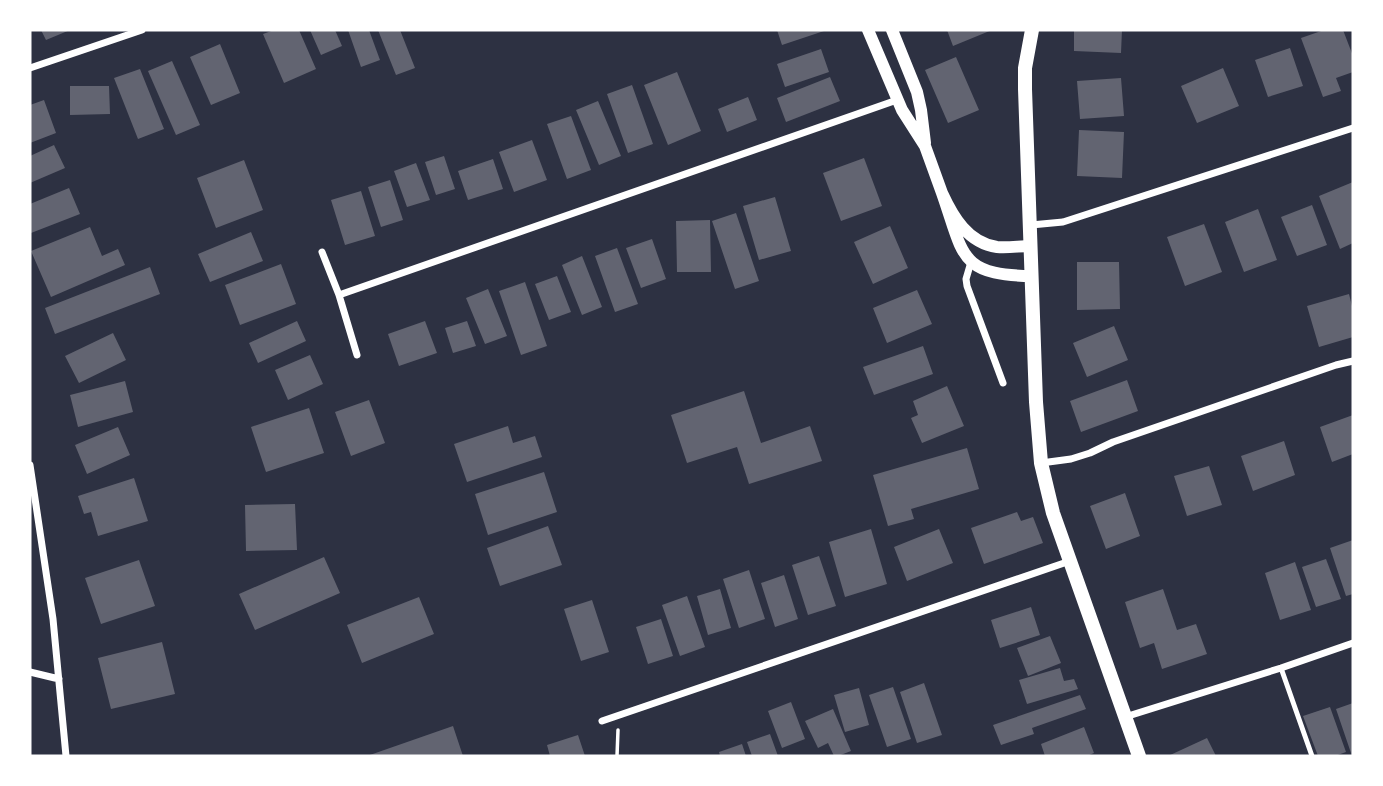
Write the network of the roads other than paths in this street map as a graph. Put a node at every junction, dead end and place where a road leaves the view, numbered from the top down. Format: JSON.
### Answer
{"nodes":[{"id":1,"x":142,"y":30,"type":"edge"},
{"id":2,"x":868,"y":30,"type":"edge"},
{"id":3,"x":892,"y":30,"type":"edge"},
{"id":4,"x":1032,"y":30,"type":"edge"},
{"id":5,"x":30,"y":68,"type":"edge"},
{"id":6,"x":917,"y":92,"type":"junction"},
{"id":7,"x":897,"y":100,"type":"junction"},
{"id":8,"x":1353,"y":128,"type":"edge"},
{"id":9,"x":925,"y":146,"type":"junction"},
{"id":10,"x":942,"y":193,"type":"junction"},
{"id":11,"x":1031,"y":225,"type":"junction"},
{"id":12,"x":1031,"y":246,"type":"junction"},
{"id":13,"x":322,"y":252,"type":"dead end"},
{"id":14,"x":971,"y":262,"type":"junction"},
{"id":15,"x":1032,"y":276,"type":"junction"},
{"id":16,"x":339,"y":295,"type":"junction"},
{"id":17,"x":357,"y":355,"type":"dead end"},
{"id":18,"x":1353,"y":361,"type":"edge"},
{"id":19,"x":1003,"y":383,"type":"dead end"},
{"id":20,"x":1041,"y":463,"type":"junction"},
{"id":21,"x":30,"y":465,"type":"edge"},
{"id":22,"x":1070,"y":561,"type":"junction"},
{"id":23,"x":1353,"y":643,"type":"edge"},
{"id":24,"x":1281,"y":668,"type":"junction"},
{"id":25,"x":30,"y":672,"type":"edge"},
{"id":26,"x":59,"y":679,"type":"junction"},
{"id":27,"x":1125,"y":717,"type":"junction"},
{"id":28,"x":602,"y":721,"type":"dead end"},
{"id":29,"x":66,"y":756,"type":"edge"},
{"id":30,"x":1139,"y":756,"type":"edge"},
{"id":31,"x":1312,"y":756,"type":"edge"}],
"edges":[{"from":1,"to":5,"type":"street"},
{"from":2,"to":7,"type":"street"},
{"from":3,"to":6,"type":"street"},
{"from":4,"to":11,"type":"main road"},
{"from":6,"to":7,"type":"street"},
{"from":6,"to":9,"type":"street"},
{"from":7,"to":9,"type":"street"},
{"from":7,"to":16,"type":"street"},
{"from":8,"to":11,"type":"street"},
{"from":9,"to":10,"type":"street"},
{"from":10,"to":12,"type":"street"},
{"from":10,"to":14,"type":"street"},
{"from":11,"to":12,"type":"main road"},
{"from":12,"to":15,"type":"main road"},
{"from":13,"to":16,"type":"street"},
{"from":14,"to":15,"type":"street"},
{"from":14,"to":19,"type":"street"},
{"from":15,"to":20,"type":"main road"},
{"from":16,"to":17,"type":"street"},
{"from":18,"to":20,"type":"street"},
{"from":20,"to":22,"type":"main road"},
{"from":21,"to":26,"type":"street"},
{"from":22,"to":27,"type":"main road"},
{"from":22,"to":28,"type":"street"},
{"from":23,"to":24,"type":"street"},
{"from":24,"to":27,"type":"street"},
{"from":24,"to":31,"type":"lane"},
{"from":25,"to":26,"type":"street"},
{"from":26,"to":29,"type":"street"},
{"from":27,"to":30,"type":"main road"}]}
